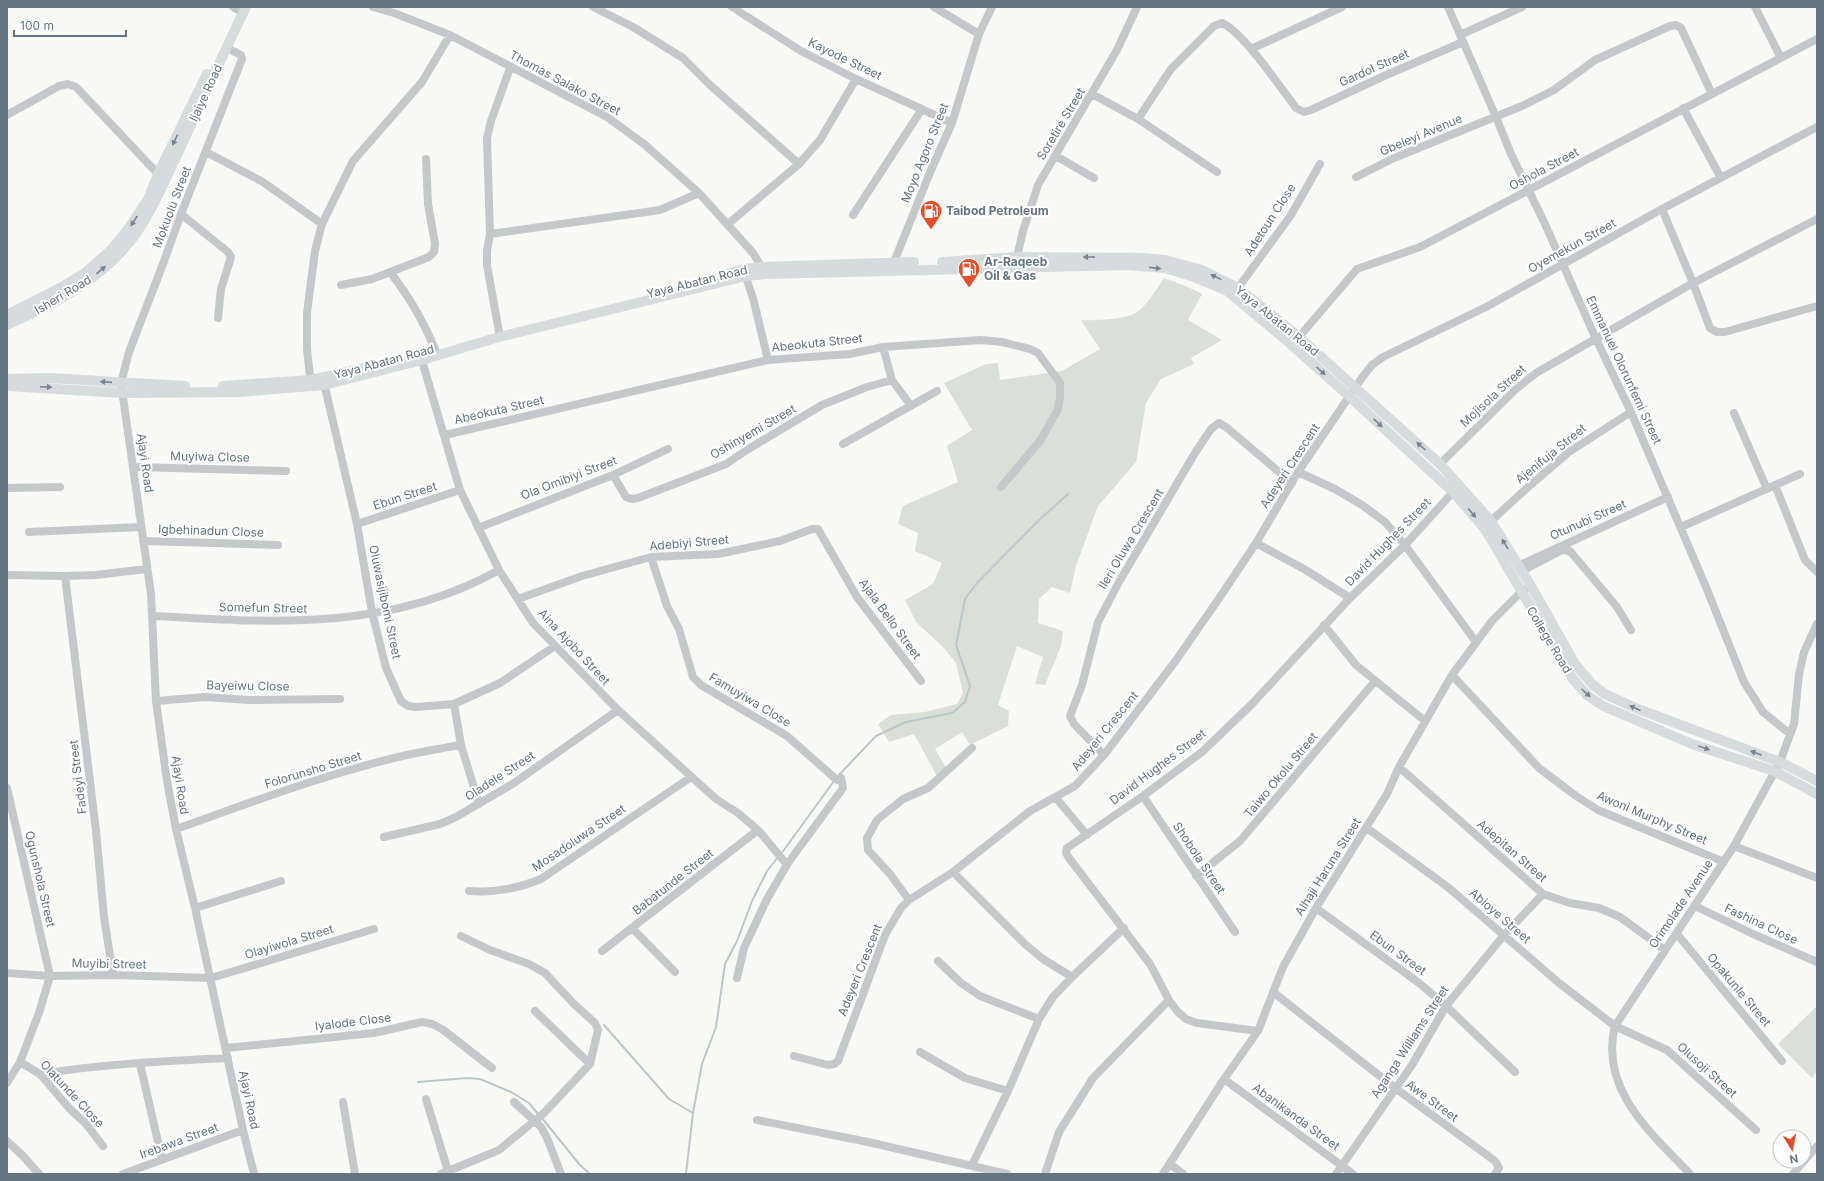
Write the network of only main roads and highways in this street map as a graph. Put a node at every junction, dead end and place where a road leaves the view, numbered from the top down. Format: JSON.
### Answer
{"nodes":[{"id":1,"x":240,"y":9,"type":"edge"},
{"id":2,"x":163,"y":176,"type":"junction"},
{"id":3,"x":764,"y":270,"type":"junction"},
{"id":4,"x":744,"y":273,"type":"junction"},
{"id":5,"x":7,"y":315,"type":"edge"},
{"id":6,"x":7,"y":325,"type":"edge"},
{"id":7,"x":421,"y":357,"type":"junction"},
{"id":8,"x":7,"y":379,"type":"edge"},
{"id":9,"x":7,"y":386,"type":"edge"},
{"id":10,"x":122,"y":388,"type":"junction"},
{"id":11,"x":1353,"y":393,"type":"junction"},
{"id":12,"x":1817,"y":781,"type":"edge"},
{"id":13,"x":1817,"y":794,"type":"edge"}],
"edges":[{"from":1,"to":2,"type":"main road","name":"Ijaiye Road","one_way":true},
{"from":1,"to":2,"type":"main road","name":"Ijaiye Road"},
{"from":2,"to":5,"type":"main road","name":"Isheri Road","one_way":true},
{"from":6,"to":2,"type":"main road","name":"Isheri Road","one_way":true},
{"from":3,"to":4,"type":"main road","name":"Yaya Abatan Road"},
{"from":3,"to":11,"type":"main road","name":"Yaya Abatan Road","one_way":true},
{"from":11,"to":3,"type":"main road","name":"Yaya Abatan Road","one_way":true},
{"from":4,"to":7,"type":"main road","name":"Yaya Abatan Road"},
{"from":4,"to":7,"type":"main road","name":"Yaya Abatan Road"},
{"from":7,"to":10,"type":"main road","name":"Yaya Abatan Road"},
{"from":10,"to":8,"type":"main road","name":"Yaya Abatan Road","one_way":true},
{"from":9,"to":10,"type":"main road","name":"Yaya Abatan Road","one_way":true},
{"from":12,"to":11,"type":"main road","name":"College Road","one_way":true},
{"from":11,"to":13,"type":"main road","name":"College Road","one_way":true}]}
